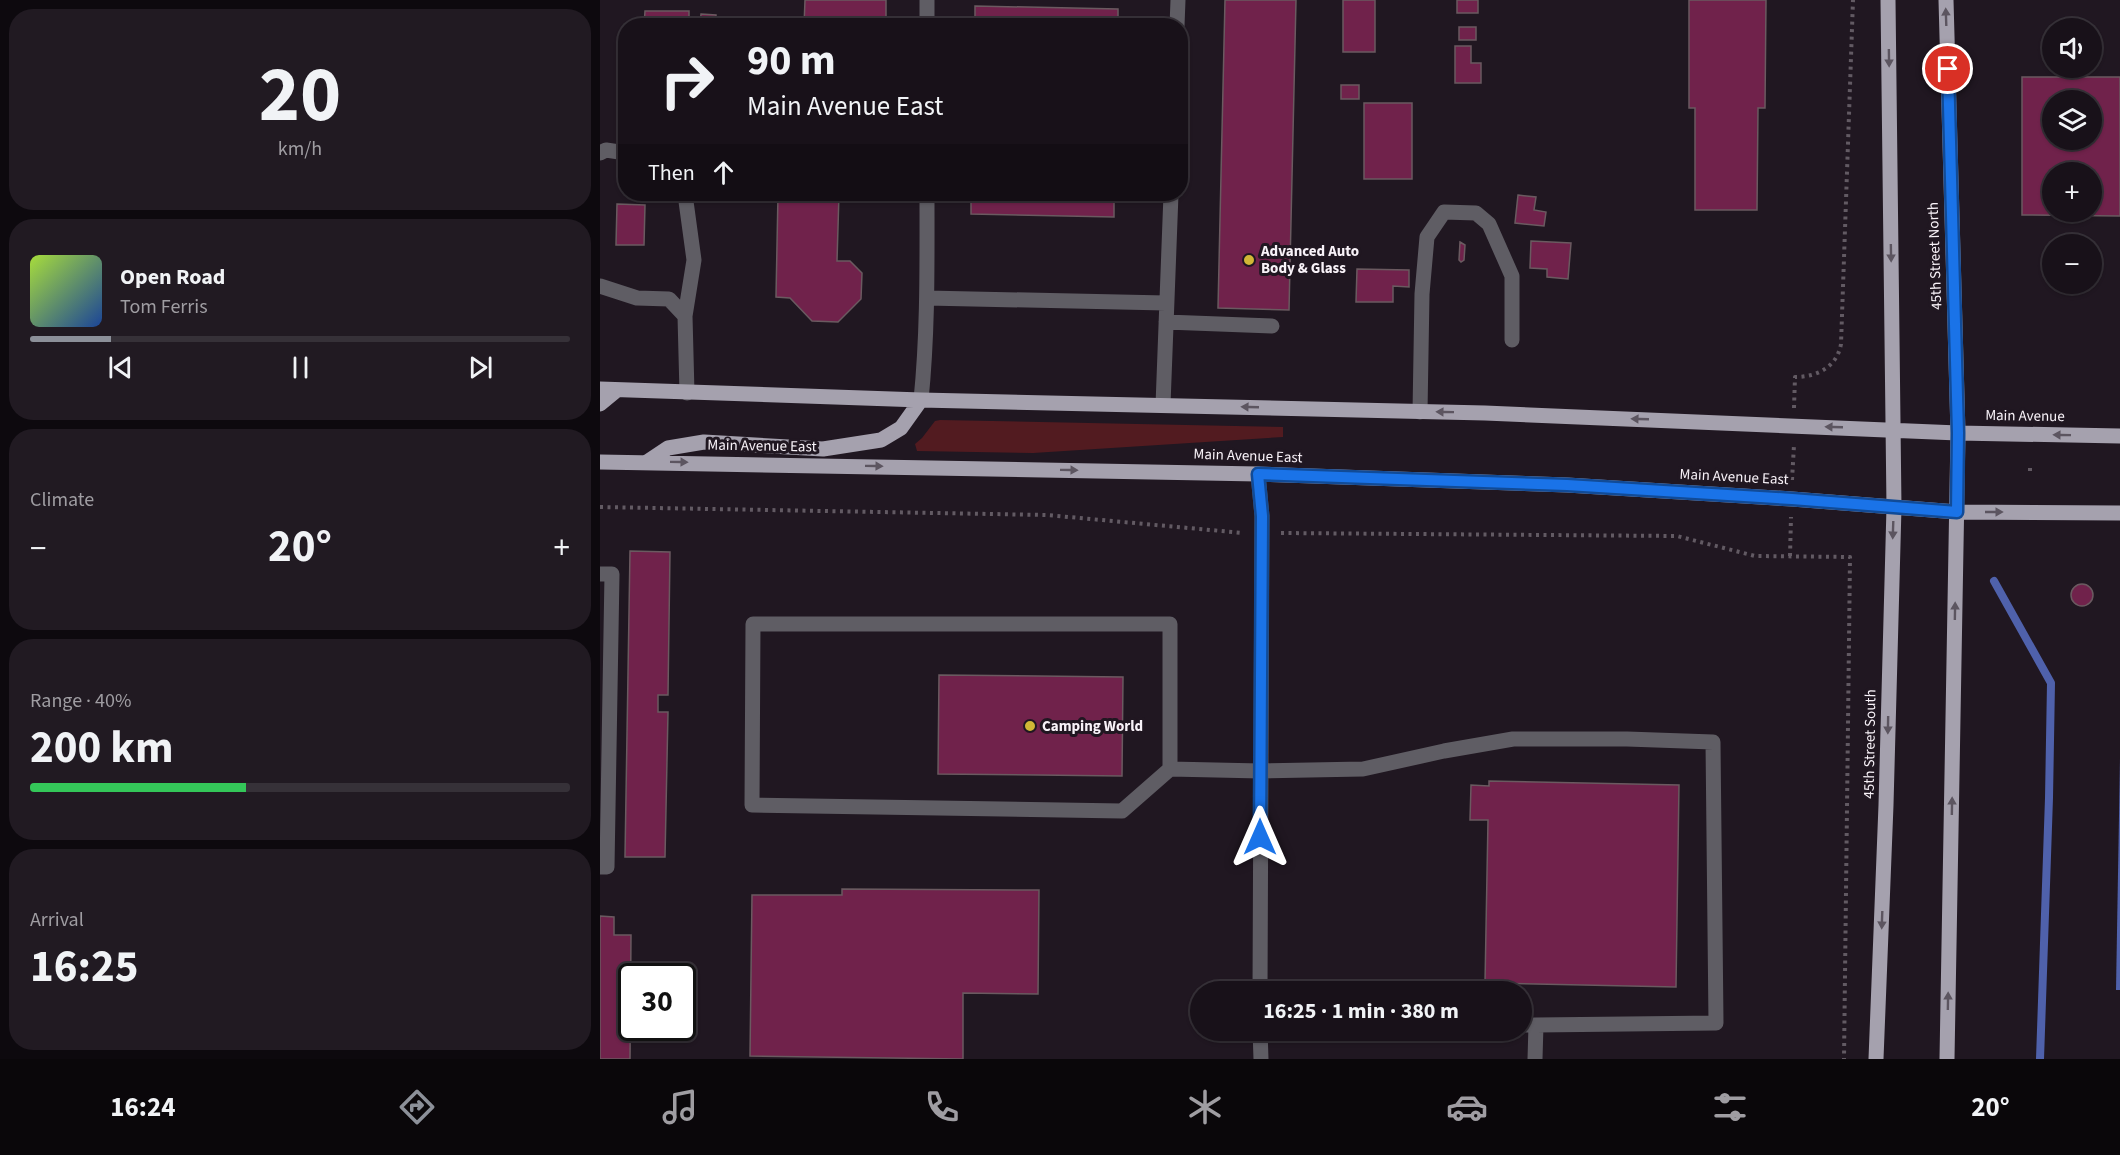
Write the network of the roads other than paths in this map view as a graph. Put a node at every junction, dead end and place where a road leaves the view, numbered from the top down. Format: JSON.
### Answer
{"nodes":[{"id":1,"x":927,"y":0,"type":"edge"},
{"id":2,"x":1178,"y":0,"type":"edge"},
{"id":3,"x":1888,"y":0,"type":"edge"},
{"id":4,"x":1946,"y":0,"type":"edge"},
{"id":5,"x":927,"y":18,"type":"edge"},
{"id":6,"x":1177,"y":18,"type":"edge"},
{"id":7,"x":618,"y":152,"type":"edge"},
{"id":8,"x":600,"y":153,"type":"edge"},
{"id":9,"x":686,"y":201,"type":"edge"},
{"id":10,"x":927,"y":201,"type":"edge"},
{"id":11,"x":1171,"y":201,"type":"edge"},
{"id":12,"x":600,"y":286,"type":"edge"},
{"id":13,"x":927,"y":298,"type":"junction"},
{"id":14,"x":1167,"y":303,"type":"junction"},
{"id":15,"x":685,"y":316,"type":"junction"},
{"id":16,"x":1166,"y":322,"type":"junction"},
{"id":17,"x":1272,"y":326,"type":"dead end"},
{"id":18,"x":1512,"y":340,"type":"dead end"},
{"id":19,"x":600,"y":389,"type":"edge"},
{"id":20,"x":617,"y":390,"type":"junction"},
{"id":21,"x":687,"y":393,"type":"junction"},
{"id":22,"x":921,"y":400,"type":"junction"},
{"id":23,"x":600,"y":404,"type":"edge"},
{"id":24,"x":1163,"y":405,"type":"junction"},
{"id":25,"x":1420,"y":412,"type":"junction"},
{"id":26,"x":1893,"y":429,"type":"junction"},
{"id":27,"x":1958,"y":433,"type":"junction"},
{"id":28,"x":2120,"y":436,"type":"edge"},
{"id":29,"x":600,"y":462,"type":"edge"},
{"id":30,"x":647,"y":462,"type":"junction"},
{"id":31,"x":1258,"y":474,"type":"junction"},
{"id":32,"x":1894,"y":507,"type":"junction"},
{"id":33,"x":1957,"y":512,"type":"junction"},
{"id":34,"x":2120,"y":513,"type":"edge"},
{"id":35,"x":600,"y":573,"type":"edge"},
{"id":36,"x":1170,"y":769,"type":"junction"},
{"id":37,"x":1261,"y":771,"type":"junction"},
{"id":38,"x":600,"y":867,"type":"edge"},
{"id":39,"x":1260,"y":981,"type":"edge"},
{"id":40,"x":1532,"y":1025,"type":"edge"},
{"id":41,"x":1261,"y":1041,"type":"edge"},
{"id":42,"x":1531,"y":1041,"type":"edge"},
{"id":43,"x":1262,"y":1059,"type":"edge"},
{"id":44,"x":1535,"y":1059,"type":"edge"},
{"id":45,"x":1876,"y":1059,"type":"edge"},
{"id":46,"x":1947,"y":1059,"type":"edge"}],
"edges":[{"from":1,"to":5,"type":"street"},
{"from":2,"to":6,"type":"street"},
{"from":3,"to":26,"type":"main road","one_way":true},
{"from":27,"to":4,"type":"main road","name":"45th Street North","one_way":true},
{"from":7,"to":8,"type":"street"},
{"from":9,"to":15,"type":"street"},
{"from":10,"to":13,"type":"street"},
{"from":11,"to":14,"type":"street"},
{"from":12,"to":15,"type":"street"},
{"from":13,"to":14,"type":"street"},
{"from":13,"to":22,"type":"street"},
{"from":14,"to":16,"type":"street"},
{"from":15,"to":21,"type":"street"},
{"from":16,"to":17,"type":"street"},
{"from":16,"to":24,"type":"street"},
{"from":18,"to":25,"type":"street"},
{"from":19,"to":20,"type":"main road"},
{"from":20,"to":21,"type":"main road"},
{"from":20,"to":23,"type":"main road"},
{"from":21,"to":22,"type":"main road"},
{"from":22,"to":24,"type":"main road"},
{"from":22,"to":30,"type":"main road"},
{"from":25,"to":24,"type":"main road","one_way":true},
{"from":26,"to":25,"type":"main road","one_way":true},
{"from":26,"to":27,"type":"main road","name":"Main Avenue"},
{"from":26,"to":32,"type":"main road","name":"45th Street South"},
{"from":28,"to":27,"type":"main road","name":"Main Avenue","one_way":true},
{"from":27,"to":33,"type":"main road","name":"45th Street North"},
{"from":29,"to":30,"type":"main road","name":"Main Avenue East"},
{"from":30,"to":31,"type":"main road","name":"Main Avenue East","one_way":true},
{"from":31,"to":32,"type":"main road","name":"Main Avenue East"},
{"from":31,"to":37,"type":"street"},
{"from":32,"to":33,"type":"main road"},
{"from":32,"to":45,"type":"main road","name":"45th Street South","one_way":true},
{"from":33,"to":34,"type":"main road","one_way":true},
{"from":46,"to":33,"type":"main road","one_way":true},
{"from":35,"to":38,"type":"street"},
{"from":36,"to":36,"type":"street"},
{"from":36,"to":37,"type":"street"},
{"from":37,"to":39,"type":"street"},
{"from":37,"to":40,"type":"street"},
{"from":41,"to":43,"type":"street"},
{"from":42,"to":44,"type":"street"}]}
